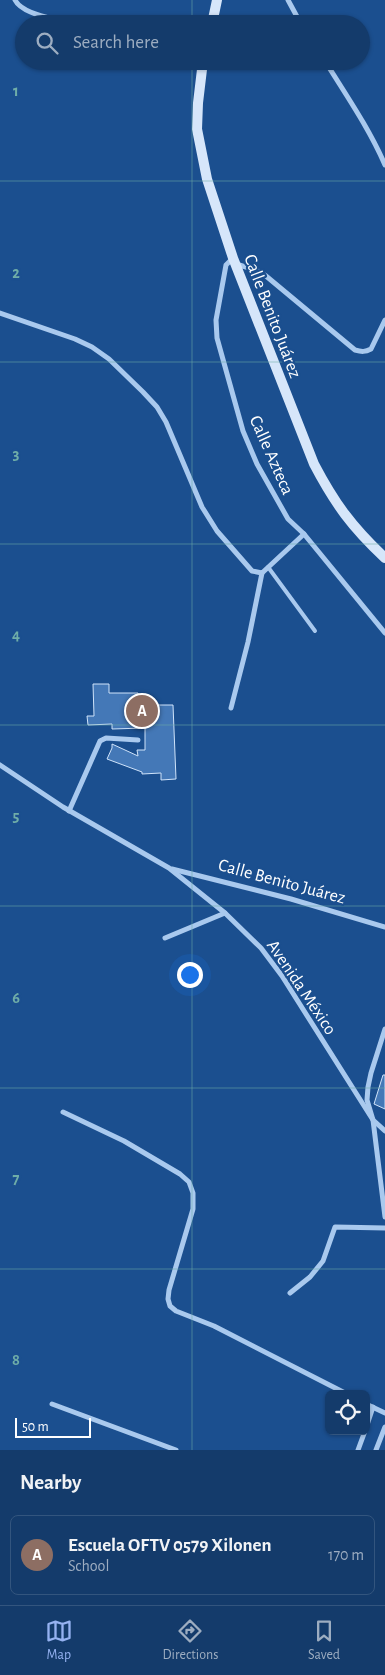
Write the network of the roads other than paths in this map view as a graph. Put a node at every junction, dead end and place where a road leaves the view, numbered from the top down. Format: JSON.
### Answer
{"nodes":[{"id":1,"x":15,"y":0,"type":"edge"},
{"id":2,"x":218,"y":0,"type":"edge"},
{"id":3,"x":288,"y":0,"type":"edge"},
{"id":4,"x":41,"y":15,"type":"edge"},
{"id":5,"x":214,"y":15,"type":"edge"},
{"id":6,"x":296,"y":15,"type":"edge"},
{"id":7,"x":202,"y":70,"type":"edge"},
{"id":8,"x":331,"y":70,"type":"edge"},
{"id":9,"x":385,"y":165,"type":"edge"},
{"id":10,"x":234,"y":261,"type":"junction"},
{"id":11,"x":0,"y":313,"type":"edge"},
{"id":12,"x":385,"y":320,"type":"edge"},
{"id":13,"x":304,"y":534,"type":"junction"},
{"id":14,"x":385,"y":558,"type":"edge"},
{"id":15,"x":268,"y":567,"type":"junction"},
{"id":16,"x":262,"y":573,"type":"junction"},
{"id":17,"x":315,"y":631,"type":"dead end"},
{"id":18,"x":385,"y":633,"type":"edge"},
{"id":19,"x":231,"y":708,"type":"dead end"},
{"id":20,"x":138,"y":740,"type":"dead end"},
{"id":21,"x":0,"y":764,"type":"edge"},
{"id":22,"x":69,"y":811,"type":"junction"},
{"id":23,"x":170,"y":868,"type":"junction"},
{"id":24,"x":225,"y":913,"type":"junction"},
{"id":25,"x":385,"y":927,"type":"edge"},
{"id":26,"x":165,"y":938,"type":"dead end"},
{"id":27,"x":385,"y":1030,"type":"edge"},
{"id":28,"x":63,"y":1112,"type":"dead end"},
{"id":29,"x":373,"y":1120,"type":"junction"},
{"id":30,"x":385,"y":1130,"type":"edge"},
{"id":31,"x":385,"y":1217,"type":"edge"},
{"id":32,"x":385,"y":1228,"type":"edge"},
{"id":33,"x":290,"y":1293,"type":"dead end"},
{"id":34,"x":339,"y":1390,"type":"edge"},
{"id":35,"x":52,"y":1404,"type":"dead end"},
{"id":36,"x":370,"y":1406,"type":"edge"},
{"id":37,"x":373,"y":1407,"type":"junction"},
{"id":38,"x":385,"y":1413,"type":"edge"},
{"id":39,"x":370,"y":1416,"type":"edge"},
{"id":40,"x":385,"y":1427,"type":"edge"},
{"id":41,"x":364,"y":1435,"type":"edge"},
{"id":42,"x":176,"y":1450,"type":"edge"},
{"id":43,"x":358,"y":1450,"type":"edge"},
{"id":44,"x":376,"y":1450,"type":"edge"}],
"edges":[{"from":1,"to":4,"type":"street"},
{"from":2,"to":5,"type":"main road"},
{"from":3,"to":6,"type":"street"},
{"from":7,"to":10,"type":"main road","name":"Calle Benito Juárez"},
{"from":8,"to":9,"type":"street"},
{"from":10,"to":12,"type":"street"},
{"from":10,"to":13,"type":"street","name":"Calle Azteca"},
{"from":10,"to":14,"type":"main road","name":"Calle Benito Juárez"},
{"from":11,"to":16,"type":"street"},
{"from":13,"to":15,"type":"street"},
{"from":13,"to":18,"type":"street","name":"Calle Azteca"},
{"from":15,"to":16,"type":"street"},
{"from":15,"to":17,"type":"lane"},
{"from":16,"to":19,"type":"street"},
{"from":20,"to":22,"type":"street"},
{"from":21,"to":22,"type":"street","name":"Avenida México"},
{"from":22,"to":23,"type":"street","name":"Avenida México"},
{"from":23,"to":24,"type":"street","name":"Avenida México"},
{"from":23,"to":25,"type":"street","name":"Calle Benito Juárez"},
{"from":24,"to":26,"type":"street"},
{"from":24,"to":29,"type":"street","name":"Avenida México"},
{"from":27,"to":29,"type":"street"},
{"from":28,"to":34,"type":"street"},
{"from":29,"to":30,"type":"street","name":"Avenida México"},
{"from":29,"to":31,"type":"street"},
{"from":32,"to":33,"type":"street"},
{"from":35,"to":42,"type":"street"},
{"from":36,"to":37,"type":"street"},
{"from":37,"to":38,"type":"street"},
{"from":37,"to":39,"type":"street"},
{"from":40,"to":44,"type":"street"},
{"from":41,"to":43,"type":"street"}]}
